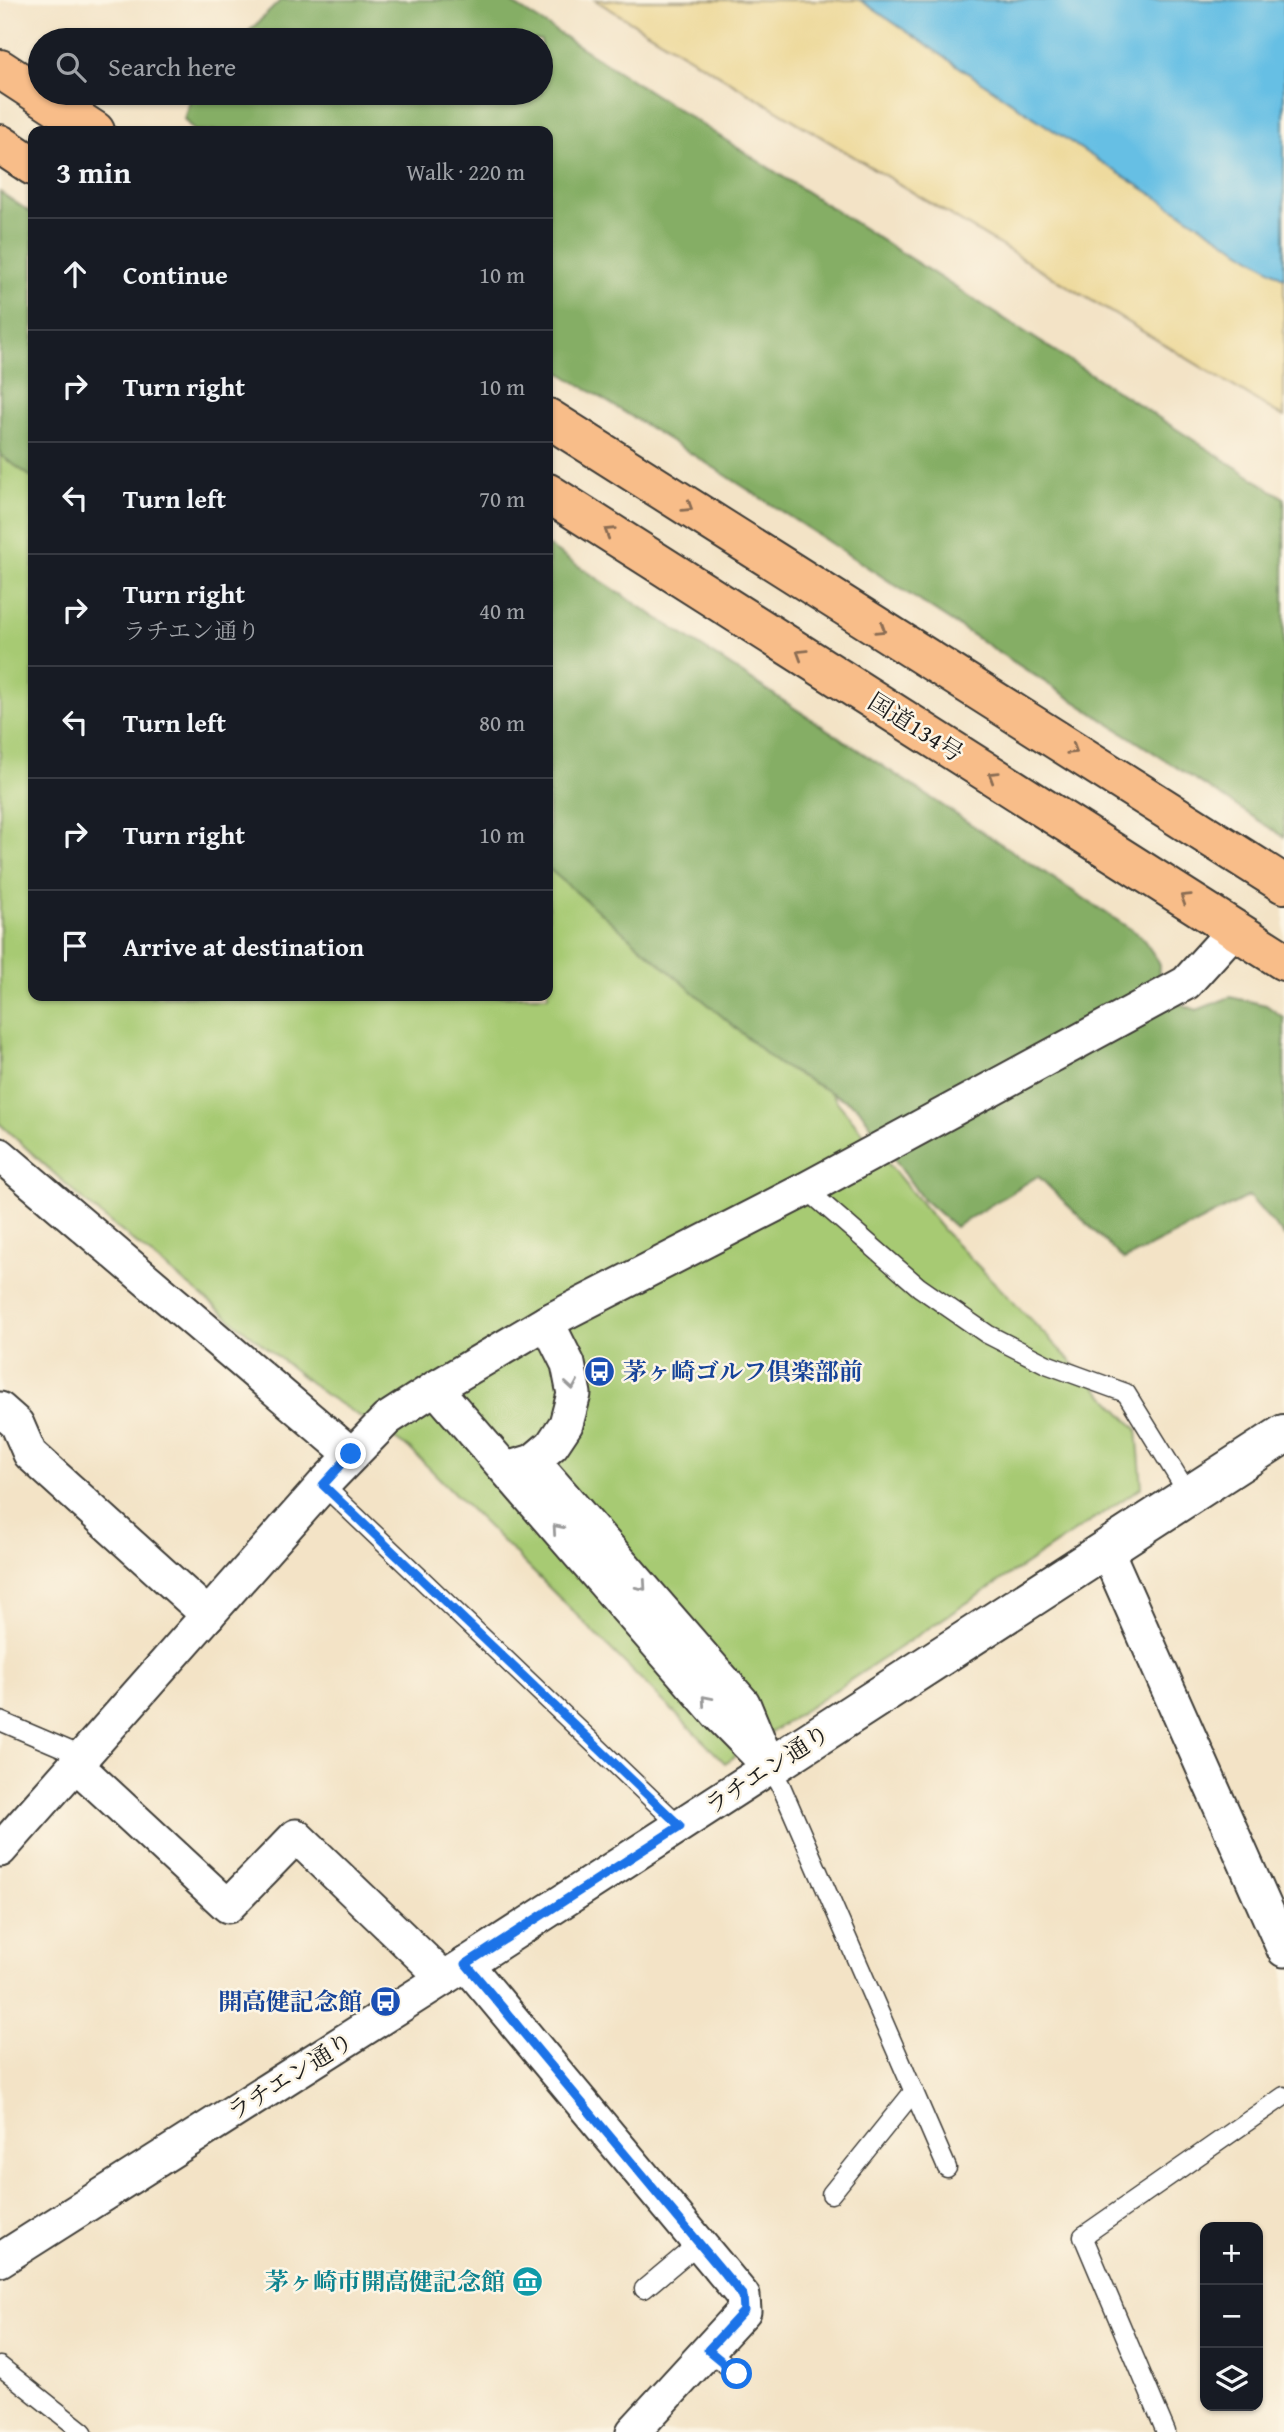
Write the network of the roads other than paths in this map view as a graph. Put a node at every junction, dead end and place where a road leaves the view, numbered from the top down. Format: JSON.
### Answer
{"nodes":[{"id":1,"x":0,"y":69,"type":"edge"},
{"id":2,"x":28,"y":87,"type":"edge"},
{"id":3,"x":55,"y":105,"type":"edge"},
{"id":4,"x":87,"y":126,"type":"edge"},
{"id":5,"x":0,"y":144,"type":"edge"},
{"id":6,"x":28,"y":163,"type":"edge"},
{"id":7,"x":553,"y":421,"type":"edge"},
{"id":8,"x":553,"y":496,"type":"edge"},
{"id":9,"x":1284,"y":884,"type":"edge"},
{"id":10,"x":1235,"y":929,"type":"junction"},
{"id":11,"x":1284,"y":961,"type":"edge"},
{"id":12,"x":0,"y":1155,"type":"edge"},
{"id":13,"x":806,"y":1189,"type":"junction"},
{"id":14,"x":547,"y":1322,"type":"junction"},
{"id":15,"x":435,"y":1388,"type":"junction"},
{"id":16,"x":0,"y":1409,"type":"edge"},
{"id":17,"x":1284,"y":1434,"type":"edge"},
{"id":18,"x":351,"y":1454,"type":"junction"},
{"id":19,"x":519,"y":1465,"type":"junction"},
{"id":20,"x":323,"y":1485,"type":"junction"},
{"id":21,"x":1189,"y":1495,"type":"junction"},
{"id":22,"x":1106,"y":1549,"type":"junction"},
{"id":23,"x":208,"y":1615,"type":"junction"},
{"id":24,"x":0,"y":1721,"type":"edge"},
{"id":25,"x":79,"y":1760,"type":"junction"},
{"id":26,"x":770,"y":1767,"type":"junction"},
{"id":27,"x":680,"y":1826,"type":"junction"},
{"id":28,"x":0,"y":1850,"type":"edge"},
{"id":29,"x":1284,"y":1950,"type":"edge"},
{"id":30,"x":455,"y":1971,"type":"junction"},
{"id":31,"x":914,"y":2091,"type":"junction"},
{"id":32,"x":1284,"y":2096,"type":"edge"},
{"id":33,"x":947,"y":2168,"type":"dead end"},
{"id":34,"x":831,"y":2194,"type":"dead end"},
{"id":35,"x":700,"y":2242,"type":"junction"},
{"id":36,"x":0,"y":2260,"type":"edge"},
{"id":37,"x":644,"y":2290,"type":"dead end"},
{"id":38,"x":708,"y":2350,"type":"junction"},
{"id":39,"x":0,"y":2366,"type":"edge"},
{"id":40,"x":737,"y":2374,"type":"dead end"},
{"id":41,"x":83,"y":2432,"type":"edge"},
{"id":42,"x":633,"y":2432,"type":"edge"},
{"id":43,"x":1166,"y":2432,"type":"edge"}],
"edges":[{"from":1,"to":2,"type":"highway"},
{"from":3,"to":4,"type":"highway"},
{"from":5,"to":6,"type":"highway"},
{"from":7,"to":9,"type":"highway","one_way":true},
{"from":10,"to":8,"type":"highway","name":"国道134号","one_way":true},
{"from":10,"to":11,"type":"highway","name":"国道134号"},
{"from":10,"to":13,"type":"street"},
{"from":12,"to":18,"type":"street"},
{"from":13,"to":14,"type":"street"},
{"from":13,"to":21,"type":"lane"},
{"from":14,"to":15,"type":"street"},
{"from":14,"to":19,"type":"street","one_way":true},
{"from":15,"to":18,"type":"street"},
{"from":15,"to":19,"type":"street"},
{"from":16,"to":23,"type":"street"},
{"from":17,"to":21,"type":"street","name":"ラチエン通り"},
{"from":18,"to":20,"type":"street"},
{"from":19,"to":26,"type":"street"},
{"from":20,"to":23,"type":"street"},
{"from":20,"to":27,"type":"lane"},
{"from":21,"to":22,"type":"street","name":"ラチエン通り"},
{"from":22,"to":26,"type":"street","name":"ラチエン通り"},
{"from":22,"to":29,"type":"street"},
{"from":23,"to":25,"type":"street"},
{"from":24,"to":25,"type":"lane"},
{"from":25,"to":28,"type":"street"},
{"from":25,"to":30,"type":"street"},
{"from":26,"to":27,"type":"street","name":"ラチエン通り"},
{"from":26,"to":31,"type":"lane"},
{"from":27,"to":30,"type":"street","name":"ラチエン通り"},
{"from":30,"to":35,"type":"street"},
{"from":30,"to":36,"type":"street","name":"ラチエン通り"},
{"from":31,"to":33,"type":"lane"},
{"from":31,"to":34,"type":"lane"},
{"from":32,"to":43,"type":"lane"},
{"from":35,"to":37,"type":"lane"},
{"from":35,"to":38,"type":"street"},
{"from":38,"to":40,"type":"lane"},
{"from":38,"to":42,"type":"street"},
{"from":39,"to":41,"type":"lane"}]}
